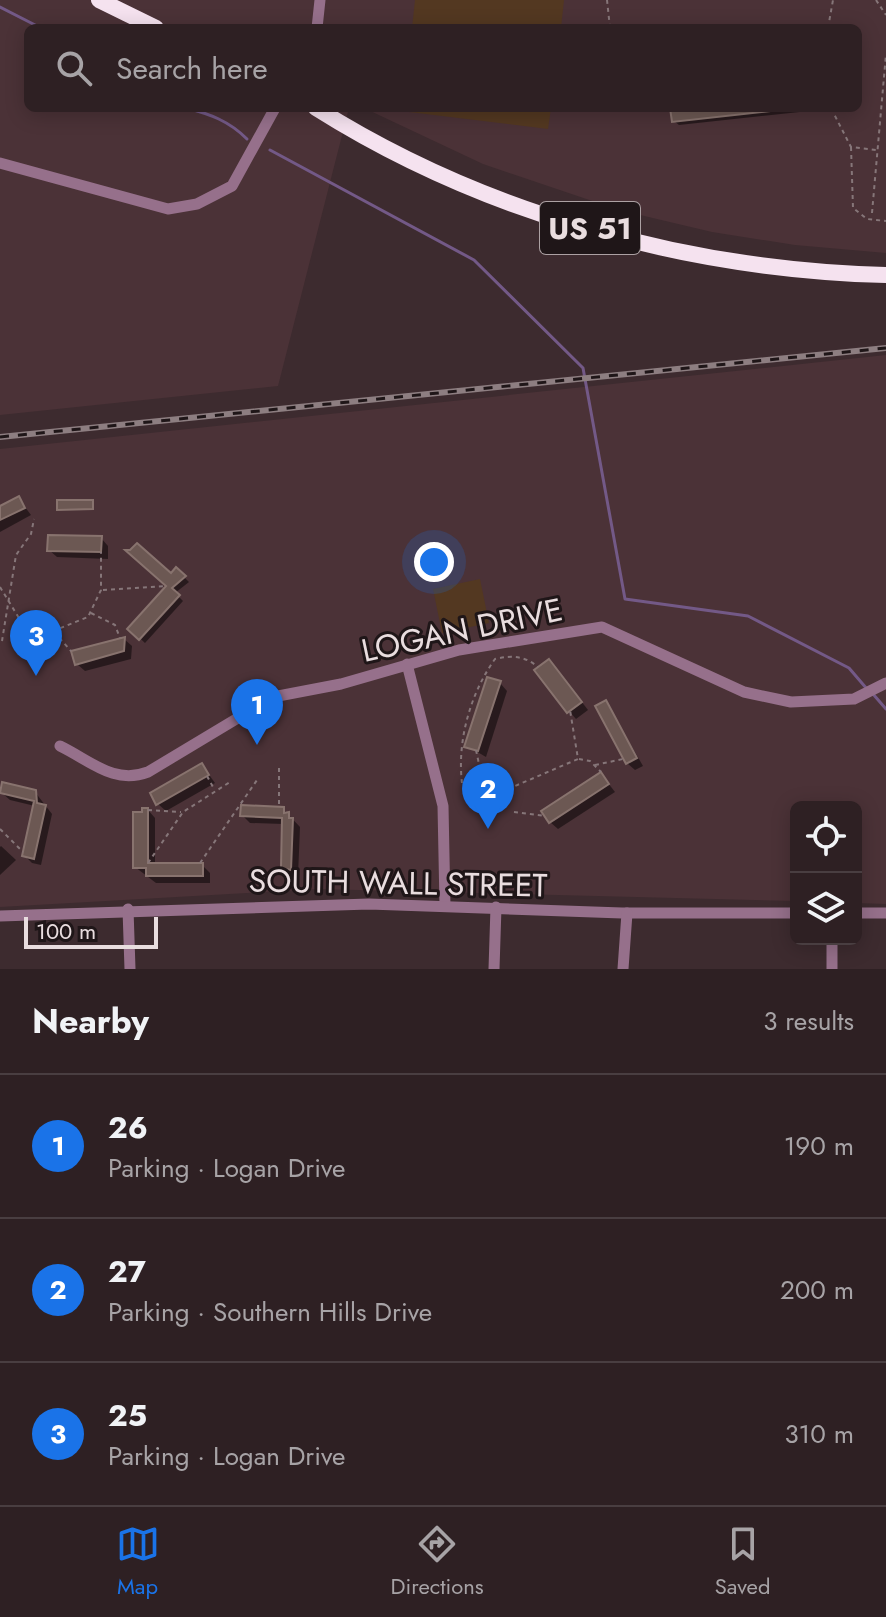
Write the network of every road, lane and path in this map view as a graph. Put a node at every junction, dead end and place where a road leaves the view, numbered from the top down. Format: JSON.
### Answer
{"nodes":[{"id":1,"x":99,"y":0,"type":"edge"},
{"id":2,"x":320,"y":0,"type":"edge"},
{"id":3,"x":607,"y":0,"type":"edge"},
{"id":4,"x":833,"y":0,"type":"edge"},
{"id":5,"x":876,"y":0,"type":"edge"},
{"id":6,"x":886,"y":15,"type":"edge"},
{"id":7,"x":148,"y":24,"type":"edge"},
{"id":8,"x":317,"y":24,"type":"edge"},
{"id":9,"x":610,"y":24,"type":"edge"},
{"id":10,"x":829,"y":24,"type":"edge"},
{"id":11,"x":886,"y":54,"type":"edge"},
{"id":12,"x":885,"y":86,"type":"edge"},
{"id":13,"x":273,"y":112,"type":"edge"},
{"id":14,"x":322,"y":112,"type":"edge"},
{"id":15,"x":834,"y":112,"type":"edge"},
{"id":16,"x":851,"y":147,"type":"junction"},
{"id":17,"x":878,"y":150,"type":"junction"},
{"id":18,"x":0,"y":163,"type":"edge"},
{"id":19,"x":872,"y":213,"type":"dead end"},
{"id":20,"x":886,"y":221,"type":"edge"},
{"id":21,"x":886,"y":275,"type":"edge"},
{"id":22,"x":34,"y":519,"type":"dead end"},
{"id":23,"x":101,"y":552,"type":"dead end"},
{"id":24,"x":166,"y":586,"type":"dead end"},
{"id":25,"x":0,"y":587,"type":"edge"},
{"id":26,"x":101,"y":590,"type":"junction"},
{"id":27,"x":10,"y":600,"type":"junction"},
{"id":28,"x":90,"y":613,"type":"junction"},
{"id":29,"x":22,"y":623,"type":"dead end"},
{"id":30,"x":53,"y":631,"type":"junction"},
{"id":31,"x":38,"y":637,"type":"dead end"},
{"id":32,"x":120,"y":638,"type":"dead end"},
{"id":33,"x":2,"y":641,"type":"edge"},
{"id":34,"x":71,"y":651,"type":"dead end"},
{"id":35,"x":407,"y":664,"type":"junction"},
{"id":36,"x":538,"y":667,"type":"dead end"},
{"id":37,"x":875,"y":689,"type":"edge"},
{"id":38,"x":570,"y":710,"type":"dead end"},
{"id":39,"x":60,"y":746,"type":"dead end"},
{"id":40,"x":476,"y":750,"type":"dead end"},
{"id":41,"x":578,"y":759,"type":"junction"},
{"id":42,"x":623,"y":759,"type":"dead end"},
{"id":43,"x":595,"y":765,"type":"junction"},
{"id":44,"x":279,"y":768,"type":"dead end"},
{"id":45,"x":601,"y":772,"type":"dead end"},
{"id":46,"x":207,"y":776,"type":"dead end"},
{"id":47,"x":257,"y":780,"type":"dead end"},
{"id":48,"x":230,"y":782,"type":"dead end"},
{"id":49,"x":462,"y":783,"type":"dead end"},
{"id":50,"x":483,"y":783,"type":"dead end"},
{"id":51,"x":508,"y":789,"type":"dead end"},
{"id":52,"x":216,"y":791,"type":"junction"},
{"id":53,"x":279,"y":807,"type":"dead end"},
{"id":54,"x":148,"y":810,"type":"dead end"},
{"id":55,"x":183,"y":812,"type":"junction"},
{"id":56,"x":514,"y":812,"type":"dead end"},
{"id":57,"x":545,"y":816,"type":"dead end"},
{"id":58,"x":1,"y":831,"type":"edge"},
{"id":59,"x":23,"y":852,"type":"dead end"},
{"id":60,"x":148,"y":863,"type":"dead end"},
{"id":61,"x":200,"y":863,"type":"dead end"},
{"id":62,"x":445,"y":906,"type":"junction"},
{"id":63,"x":496,"y":907,"type":"junction"},
{"id":64,"x":128,"y":909,"type":"junction"},
{"id":65,"x":627,"y":913,"type":"junction"},
{"id":66,"x":790,"y":913,"type":"edge"},
{"id":67,"x":862,"y":913,"type":"edge"},
{"id":68,"x":886,"y":913,"type":"edge"},
{"id":69,"x":0,"y":916,"type":"edge"},
{"id":70,"x":832,"y":945,"type":"edge"},
{"id":71,"x":130,"y":969,"type":"edge"},
{"id":72,"x":494,"y":969,"type":"edge"},
{"id":73,"x":623,"y":969,"type":"edge"},
{"id":74,"x":832,"y":969,"type":"edge"}],
"edges":[{"from":1,"to":7,"type":"highway"},
{"from":2,"to":8,"type":"street"},
{"from":3,"to":9,"type":"path"},
{"from":4,"to":10,"type":"path"},
{"from":5,"to":6,"type":"path"},
{"from":11,"to":12,"type":"path"},
{"from":12,"to":17,"type":"path"},
{"from":13,"to":18,"type":"street"},
{"from":14,"to":21,"type":"highway","number":"US 51"},
{"from":15,"to":16,"type":"path"},
{"from":16,"to":17,"type":"path"},
{"from":16,"to":20,"type":"path"},
{"from":17,"to":19,"type":"path"},
{"from":22,"to":27,"type":"path"},
{"from":23,"to":26,"type":"path"},
{"from":24,"to":26,"type":"path"},
{"from":25,"to":27,"type":"path"},
{"from":26,"to":28,"type":"path"},
{"from":27,"to":29,"type":"path"},
{"from":27,"to":33,"type":"path"},
{"from":28,"to":30,"type":"path"},
{"from":28,"to":32,"type":"path"},
{"from":30,"to":31,"type":"path"},
{"from":30,"to":34,"type":"path"},
{"from":35,"to":37,"type":"street","name":"LOGAN DRIVE"},
{"from":35,"to":39,"type":"street","name":"LOGAN DRIVE"},
{"from":35,"to":62,"type":"street"},
{"from":36,"to":49,"type":"path"},
{"from":38,"to":41,"type":"path"},
{"from":40,"to":50,"type":"path"},
{"from":41,"to":43,"type":"path"},
{"from":41,"to":51,"type":"path"},
{"from":42,"to":43,"type":"path"},
{"from":43,"to":45,"type":"path"},
{"from":44,"to":53,"type":"path"},
{"from":46,"to":52,"type":"path"},
{"from":47,"to":61,"type":"path"},
{"from":48,"to":52,"type":"path"},
{"from":52,"to":55,"type":"path"},
{"from":54,"to":55,"type":"path"},
{"from":55,"to":60,"type":"path"},
{"from":56,"to":57,"type":"path"},
{"from":58,"to":59,"type":"path"},
{"from":62,"to":63,"type":"street","name":"SOUTH WALL STREET"},
{"from":62,"to":64,"type":"street","name":"SOUTH WALL STREET"},
{"from":63,"to":65,"type":"street","name":"SOUTH WALL STREET"},
{"from":63,"to":72,"type":"street"},
{"from":64,"to":69,"type":"street","name":"SOUTH WALL STREET"},
{"from":64,"to":71,"type":"street"},
{"from":65,"to":66,"type":"street","name":"SOUTH WALL STREET"},
{"from":65,"to":73,"type":"street"},
{"from":67,"to":68,"type":"street"},
{"from":70,"to":74,"type":"street"}]}
